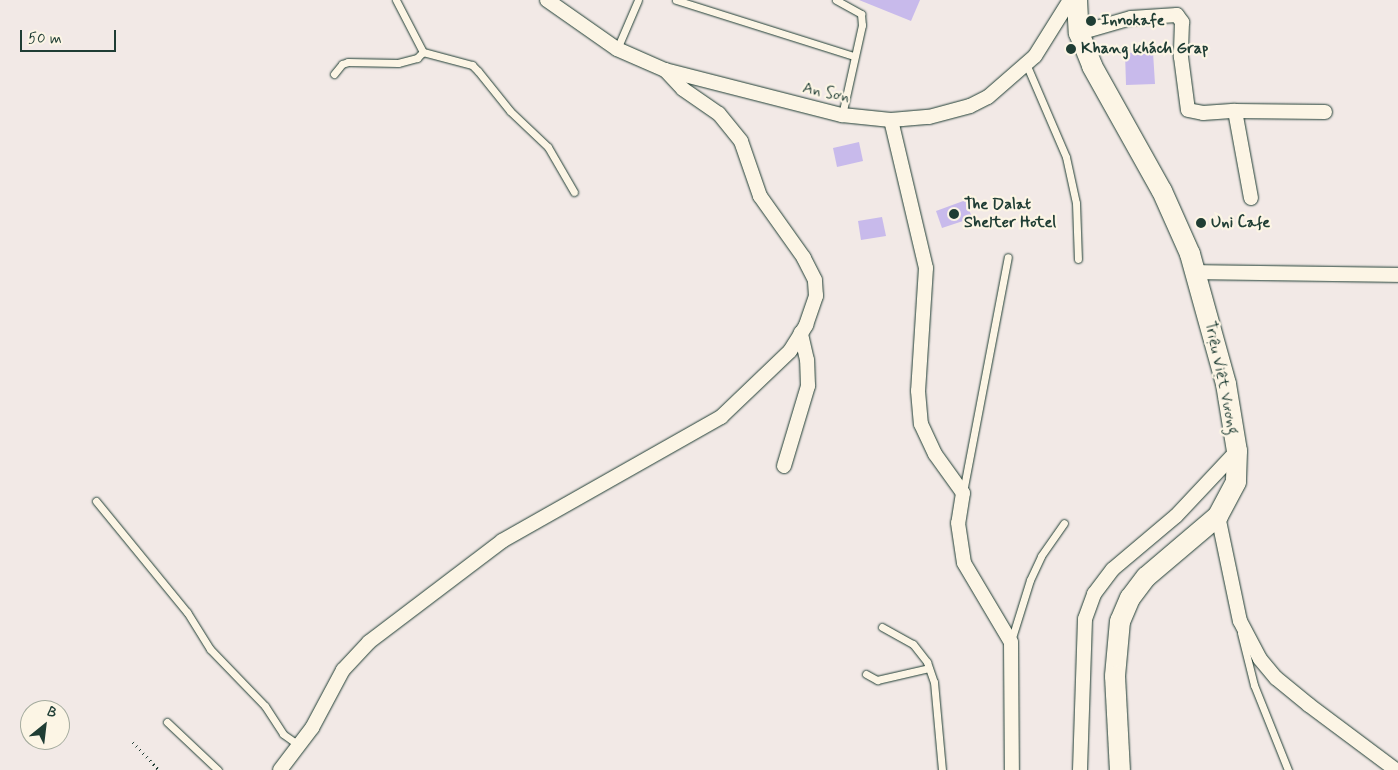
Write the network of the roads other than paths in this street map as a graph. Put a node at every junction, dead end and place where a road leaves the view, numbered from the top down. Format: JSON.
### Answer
{"nodes":[{"id":1,"x":396,"y":0,"type":"edge"},
{"id":2,"x":547,"y":0,"type":"edge"},
{"id":3,"x":638,"y":0,"type":"edge"},
{"id":4,"x":676,"y":0,"type":"edge"},
{"id":5,"x":836,"y":0,"type":"edge"},
{"id":6,"x":1070,"y":0,"type":"edge"},
{"id":7,"x":1077,"y":0,"type":"edge"},
{"id":8,"x":1079,"y":33,"type":"junction"},
{"id":9,"x":617,"y":49,"type":"junction"},
{"id":10,"x":423,"y":52,"type":"junction"},
{"id":11,"x":854,"y":56,"type":"junction"},
{"id":12,"x":1027,"y":66,"type":"junction"},
{"id":13,"x":665,"y":70,"type":"junction"},
{"id":14,"x":334,"y":74,"type":"dead end"},
{"id":15,"x":1234,"y":111,"type":"junction"},
{"id":16,"x":1325,"y":112,"type":"dead end"},
{"id":17,"x":842,"y":115,"type":"junction"},
{"id":18,"x":892,"y":120,"type":"junction"},
{"id":19,"x":574,"y":192,"type":"dead end"},
{"id":20,"x":1251,"y":198,"type":"dead end"},
{"id":21,"x":1008,"y":257,"type":"dead end"},
{"id":22,"x":1078,"y":258,"type":"dead end"},
{"id":23,"x":1195,"y":272,"type":"junction"},
{"id":24,"x":1398,"y":275,"type":"edge"},
{"id":25,"x":801,"y":333,"type":"junction"},
{"id":26,"x":1237,"y":451,"type":"junction"},
{"id":27,"x":784,"y":466,"type":"dead end"},
{"id":28,"x":963,"y":493,"type":"junction"},
{"id":29,"x":96,"y":501,"type":"dead end"},
{"id":30,"x":1218,"y":516,"type":"junction"},
{"id":31,"x":1064,"y":523,"type":"dead end"},
{"id":32,"x":1240,"y":621,"type":"junction"},
{"id":33,"x":882,"y":626,"type":"dead end"},
{"id":34,"x":1011,"y":642,"type":"junction"},
{"id":35,"x":929,"y":668,"type":"junction"},
{"id":36,"x":866,"y":674,"type":"dead end"},
{"id":37,"x":167,"y":722,"type":"dead end"},
{"id":38,"x":300,"y":746,"type":"junction"},
{"id":39,"x":218,"y":770,"type":"edge"},
{"id":40,"x":280,"y":770,"type":"edge"},
{"id":41,"x":942,"y":770,"type":"edge"},
{"id":42,"x":1012,"y":770,"type":"edge"},
{"id":43,"x":1080,"y":770,"type":"edge"},
{"id":44,"x":1120,"y":770,"type":"edge"},
{"id":45,"x":1288,"y":770,"type":"edge"},
{"id":46,"x":1396,"y":770,"type":"edge"}],
"edges":[{"from":1,"to":10,"type":"lane"},
{"from":2,"to":9,"type":"street","name":"An Sơn"},
{"from":3,"to":9,"type":"lane"},
{"from":4,"to":11,"type":"lane"},
{"from":5,"to":11,"type":"lane"},
{"from":6,"to":12,"type":"street","name":"An Sơn"},
{"from":7,"to":8,"type":"street","name":"Triệu Việt Vương"},
{"from":8,"to":15,"type":"street"},
{"from":8,"to":23,"type":"street","name":"Triệu Việt Vương"},
{"from":9,"to":13,"type":"street","name":"An Sơn"},
{"from":10,"to":14,"type":"lane"},
{"from":10,"to":19,"type":"lane"},
{"from":11,"to":17,"type":"lane"},
{"from":12,"to":18,"type":"street","name":"An Sơn"},
{"from":12,"to":22,"type":"lane"},
{"from":13,"to":17,"type":"street","name":"An Sơn"},
{"from":13,"to":25,"type":"street"},
{"from":15,"to":16,"type":"street"},
{"from":15,"to":20,"type":"street"},
{"from":17,"to":18,"type":"street","name":"An Sơn"},
{"from":18,"to":28,"type":"street"},
{"from":21,"to":28,"type":"lane"},
{"from":23,"to":24,"type":"street"},
{"from":23,"to":26,"type":"street","name":"Triệu Việt Vương"},
{"from":25,"to":27,"type":"street"},
{"from":25,"to":38,"type":"street"},
{"from":26,"to":30,"type":"street","name":"Triệu Việt Vương"},
{"from":26,"to":43,"type":"street"},
{"from":28,"to":34,"type":"street"},
{"from":29,"to":38,"type":"lane"},
{"from":30,"to":32,"type":"street"},
{"from":30,"to":44,"type":"street","name":"Triệu Việt Vương"},
{"from":31,"to":34,"type":"lane"},
{"from":32,"to":45,"type":"lane"},
{"from":32,"to":46,"type":"street"},
{"from":33,"to":35,"type":"lane"},
{"from":34,"to":42,"type":"street"},
{"from":35,"to":36,"type":"lane"},
{"from":35,"to":41,"type":"lane"},
{"from":37,"to":39,"type":"lane"},
{"from":38,"to":40,"type":"street"}]}
